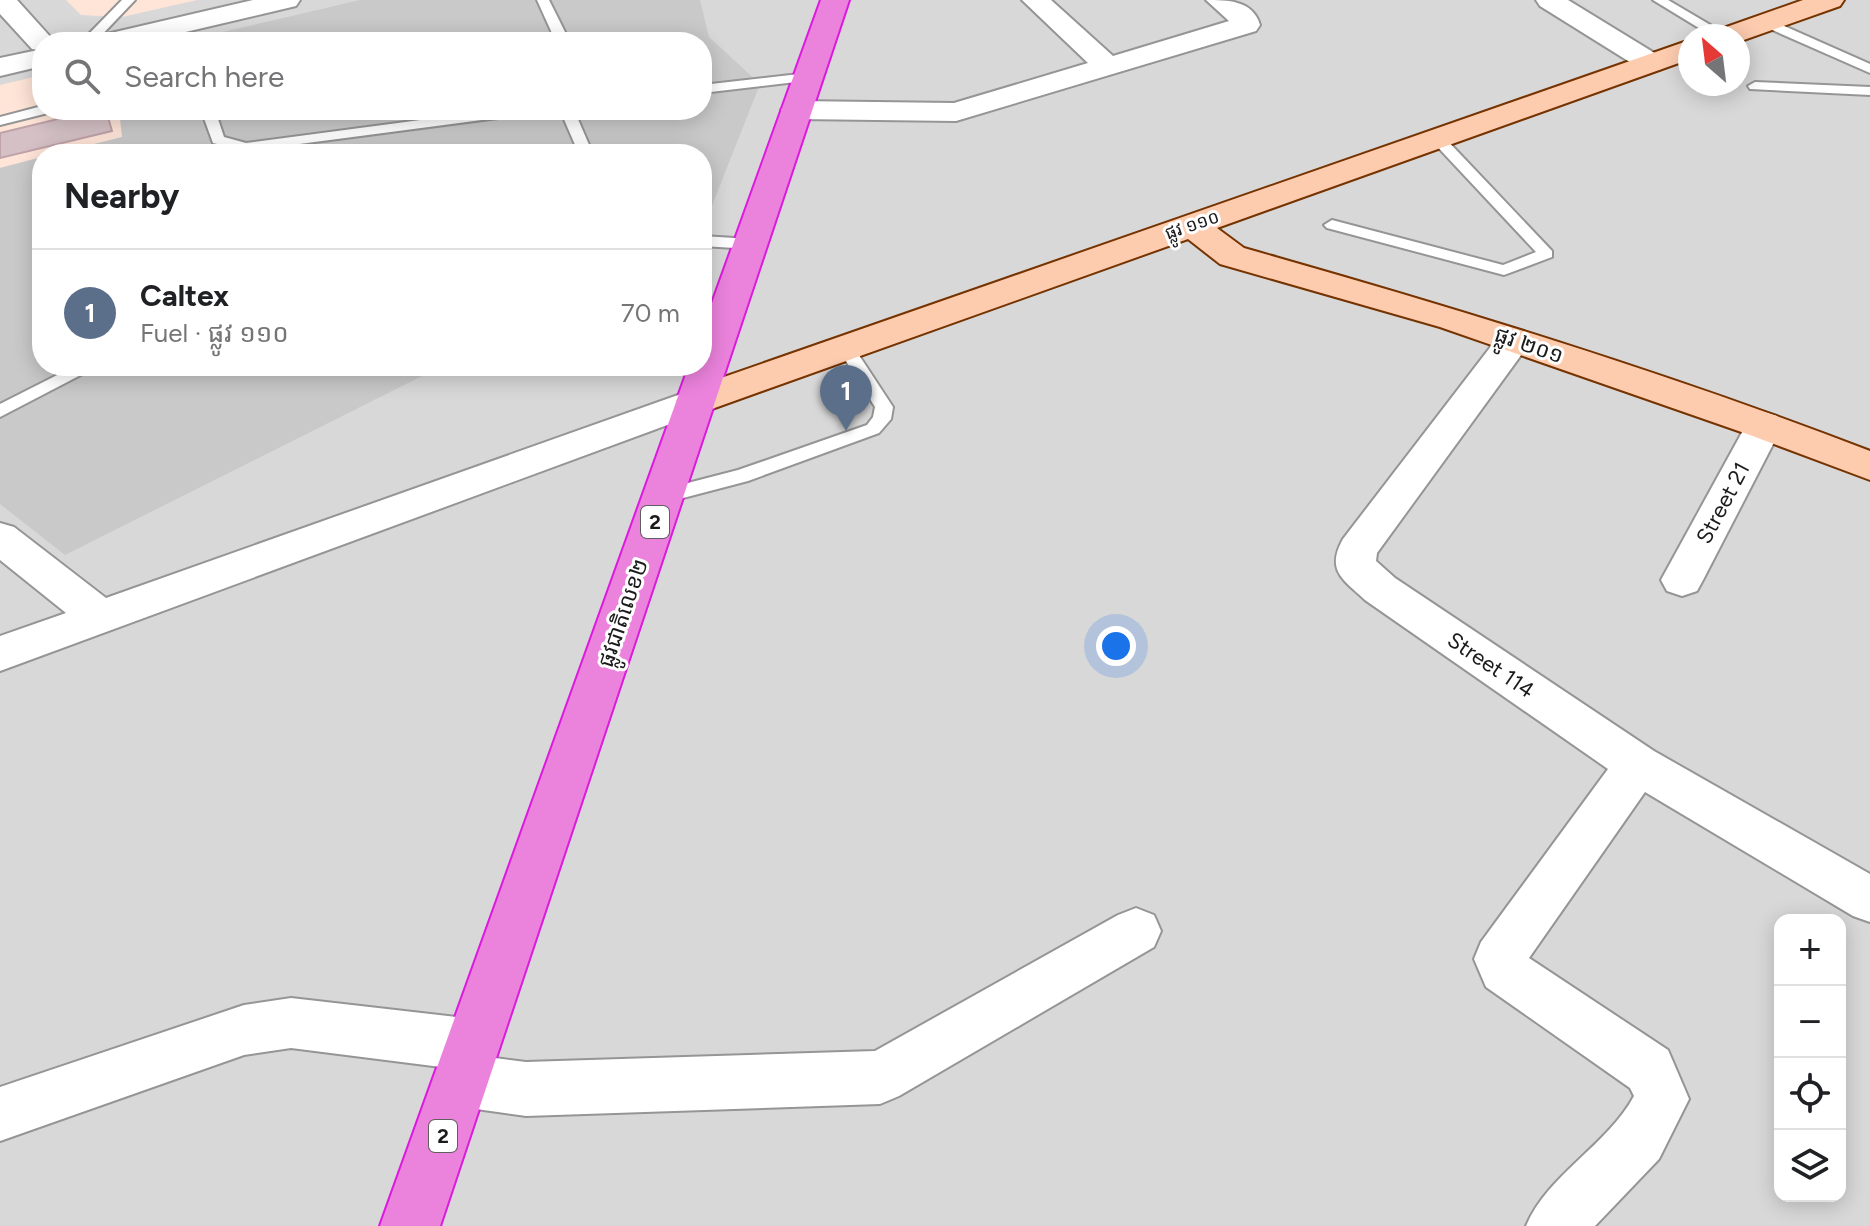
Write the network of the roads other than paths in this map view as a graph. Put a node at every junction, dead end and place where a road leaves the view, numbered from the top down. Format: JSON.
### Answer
{"nodes":[{"id":1,"x":2,"y":0,"type":"edge"},
{"id":2,"x":129,"y":0,"type":"edge"},
{"id":3,"x":287,"y":0,"type":"edge"},
{"id":4,"x":543,"y":0,"type":"edge"},
{"id":5,"x":835,"y":0,"type":"edge"},
{"id":6,"x":1035,"y":0,"type":"edge"},
{"id":7,"x":1219,"y":0,"type":"edge"},
{"id":8,"x":1549,"y":0,"type":"edge"},
{"id":9,"x":1659,"y":0,"type":"edge"},
{"id":10,"x":1830,"y":0,"type":"edge"},
{"id":11,"x":1766,"y":22,"type":"junction"},
{"id":12,"x":1703,"y":24,"type":"edge"},
{"id":13,"x":1750,"y":27,"type":"edge"},
{"id":14,"x":32,"y":32,"type":"edge"},
{"id":15,"x":98,"y":32,"type":"edge"},
{"id":16,"x":151,"y":32,"type":"edge"},
{"id":17,"x":558,"y":32,"type":"edge"},
{"id":18,"x":1678,"y":53,"type":"edge"},
{"id":19,"x":32,"y":60,"type":"edge"},
{"id":20,"x":1651,"y":63,"type":"junction"},
{"id":21,"x":1108,"y":66,"type":"junction"},
{"id":22,"x":0,"y":67,"type":"edge"},
{"id":23,"x":1870,"y":69,"type":"edge"},
{"id":24,"x":1755,"y":86,"type":"dead end"},
{"id":25,"x":712,"y":90,"type":"edge"},
{"id":26,"x":1870,"y":91,"type":"edge"},
{"id":27,"x":802,"y":94,"type":"junction"},
{"id":28,"x":32,"y":113,"type":"edge"},
{"id":29,"x":211,"y":120,"type":"edge"},
{"id":30,"x":452,"y":120,"type":"edge"},
{"id":31,"x":571,"y":120,"type":"edge"},
{"id":32,"x":0,"y":121,"type":"edge"},
{"id":33,"x":1437,"y":138,"type":"junction"},
{"id":34,"x":234,"y":144,"type":"edge"},
{"id":35,"x":269,"y":144,"type":"edge"},
{"id":36,"x":582,"y":144,"type":"edge"},
{"id":37,"x":1192,"y":225,"type":"junction"},
{"id":38,"x":1332,"y":225,"type":"dead end"},
{"id":39,"x":712,"y":242,"type":"edge"},
{"id":40,"x":751,"y":244,"type":"junction"},
{"id":41,"x":1514,"y":340,"type":"junction"},
{"id":42,"x":845,"y":347,"type":"junction"},
{"id":43,"x":712,"y":353,"type":"edge"},
{"id":44,"x":69,"y":376,"type":"edge"},
{"id":45,"x":704,"y":376,"type":"edge"},
{"id":46,"x":695,"y":401,"type":"junction"},
{"id":47,"x":0,"y":411,"type":"edge"},
{"id":48,"x":1764,"y":425,"type":"junction"},
{"id":49,"x":1870,"y":466,"type":"edge"},
{"id":50,"x":664,"y":496,"type":"junction"},
{"id":51,"x":0,"y":538,"type":"edge"},
{"id":52,"x":1682,"y":580,"type":"dead end"},
{"id":53,"x":100,"y":617,"type":"junction"},
{"id":54,"x":0,"y":654,"type":"edge"},
{"id":55,"x":1638,"y":765,"type":"junction"},
{"id":56,"x":1870,"y":900,"type":"edge"},
{"id":57,"x":1136,"y":931,"type":"dead end"},
{"id":58,"x":468,"y":1063,"type":"junction"},
{"id":59,"x":0,"y":1114,"type":"edge"},
{"id":60,"x":410,"y":1226,"type":"edge"},
{"id":61,"x":1555,"y":1226,"type":"edge"}],
"edges":[{"from":1,"to":14,"type":"street"},
{"from":2,"to":15,"type":"lane"},
{"from":3,"to":16,"type":"street"},
{"from":4,"to":17,"type":"lane"},
{"from":5,"to":27,"type":"highway","name":"ផ្លូវជាតិលេខ២","number":"2"},
{"from":6,"to":21,"type":"street"},
{"from":7,"to":21,"type":"street"},
{"from":8,"to":20,"type":"street"},
{"from":9,"to":12,"type":"lane"},
{"from":10,"to":11,"type":"street"},
{"from":11,"to":13,"type":"street"},
{"from":11,"to":23,"type":"lane"},
{"from":18,"to":20,"type":"street","name":"ផ្លូវ ១១០"},
{"from":19,"to":22,"type":"street"},
{"from":20,"to":33,"type":"street","name":"ផ្លូវ ១១០"},
{"from":21,"to":27,"type":"street"},
{"from":24,"to":26,"type":"lane"},
{"from":25,"to":27,"type":"lane"},
{"from":27,"to":40,"type":"highway","name":"ផ្លូវជាតិលេខ២","number":"2"},
{"from":28,"to":32,"type":"lane"},
{"from":29,"to":34,"type":"lane"},
{"from":30,"to":35,"type":"lane"},
{"from":31,"to":36,"type":"lane"},
{"from":33,"to":37,"type":"street","name":"ផ្លូវ ១១០"},
{"from":33,"to":38,"type":"lane"},
{"from":37,"to":41,"type":"street","name":"ផ្លូវ ២០១"},
{"from":37,"to":42,"type":"street","name":"ផ្លូវ ១១០"},
{"from":39,"to":40,"type":"lane"},
{"from":40,"to":43,"type":"highway","name":"ផ្លូវជាតិលេខ២","number":"2"},
{"from":41,"to":48,"type":"street","name":"ផ្លូវ ២០១"},
{"from":41,"to":55,"type":"street","name":"Street 114"},
{"from":42,"to":46,"type":"street","name":"ផ្លូវ ១១០"},
{"from":42,"to":50,"type":"lane"},
{"from":44,"to":47,"type":"lane"},
{"from":45,"to":46,"type":"highway","name":"ផ្លូវជាតិលេខ២","number":"2"},
{"from":46,"to":50,"type":"highway","name":"ផ្លូវជាតិលេខ២","number":"2"},
{"from":46,"to":53,"type":"street"},
{"from":48,"to":49,"type":"street","name":"ផ្លូវ ២០១"},
{"from":48,"to":52,"type":"street","name":"Street 21"},
{"from":50,"to":58,"type":"highway","name":"ផ្លូវជាតិលេខ២","number":"2"},
{"from":51,"to":53,"type":"street"},
{"from":53,"to":54,"type":"street"},
{"from":55,"to":56,"type":"street","name":"Street 114"},
{"from":55,"to":61,"type":"street"},
{"from":57,"to":58,"type":"street"},
{"from":58,"to":59,"type":"street"},
{"from":58,"to":60,"type":"highway","name":"ផ្លូវជាតិលេខ២","number":"2"}]}
